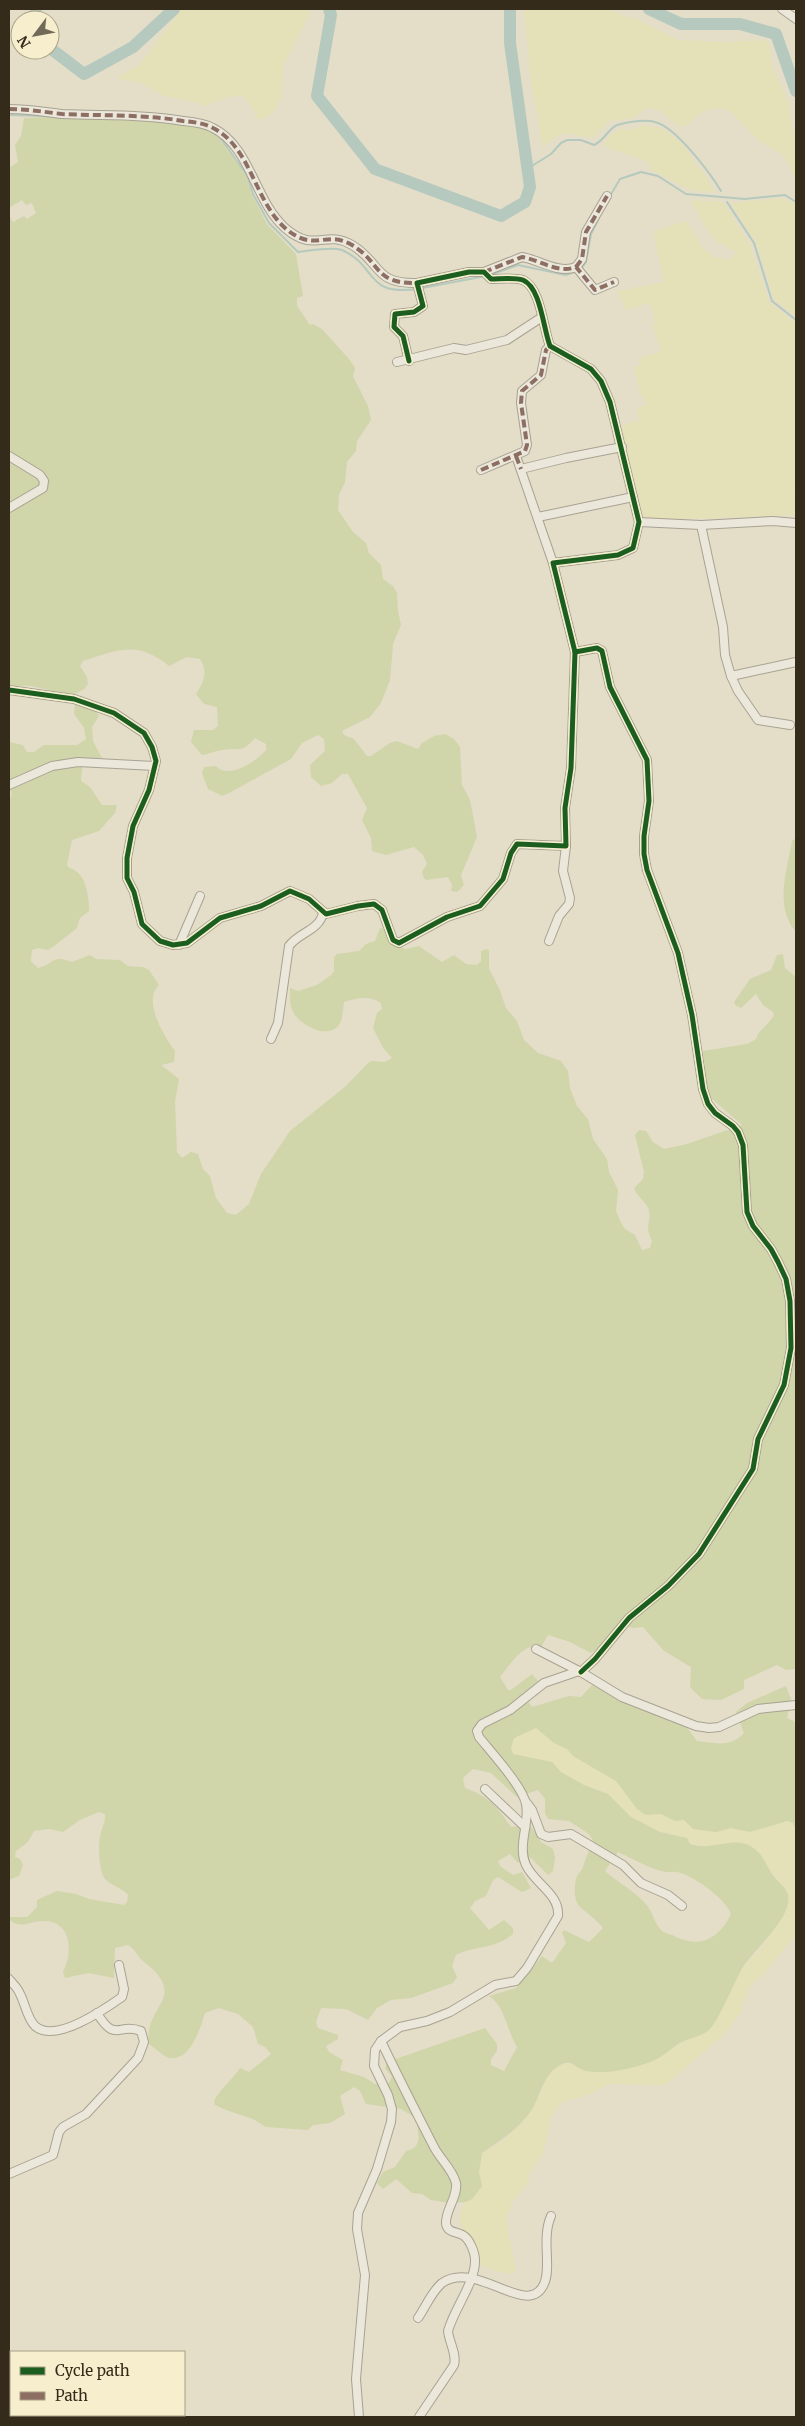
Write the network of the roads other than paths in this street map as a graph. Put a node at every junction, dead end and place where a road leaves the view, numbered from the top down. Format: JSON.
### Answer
{"nodes":[{"id":1,"x":782,"y":9,"type":"edge"},
{"id":2,"x":796,"y":19,"type":"edge"},
{"id":3,"x":9,"y":109,"type":"edge"},
{"id":4,"x":607,"y":196,"type":"dead end"},
{"id":5,"x":578,"y":269,"type":"junction"},
{"id":6,"x":486,"y":274,"type":"junction"},
{"id":7,"x":614,"y":282,"type":"dead end"},
{"id":8,"x":417,"y":286,"type":"junction"},
{"id":9,"x":542,"y":317,"type":"junction"},
{"id":10,"x":550,"y":346,"type":"junction"},
{"id":11,"x":409,"y":361,"type":"junction"},
{"id":12,"x":397,"y":362,"type":"dead end"},
{"id":13,"x":622,"y":447,"type":"junction"},
{"id":14,"x":9,"y":456,"type":"edge"},
{"id":15,"x":516,"y":456,"type":"junction"},
{"id":16,"x":521,"y":469,"type":"junction"},
{"id":17,"x":481,"y":470,"type":"dead end"},
{"id":18,"x":633,"y":497,"type":"junction"},
{"id":19,"x":9,"y":508,"type":"edge"},
{"id":20,"x":538,"y":517,"type":"junction"},
{"id":21,"x":639,"y":522,"type":"junction"},
{"id":22,"x":796,"y":523,"type":"edge"},
{"id":23,"x":701,"y":525,"type":"junction"},
{"id":24,"x":554,"y":563,"type":"junction"},
{"id":25,"x":575,"y":652,"type":"junction"},
{"id":26,"x":796,"y":662,"type":"edge"},
{"id":27,"x":730,"y":676,"type":"junction"},
{"id":28,"x":9,"y":690,"type":"edge"},
{"id":29,"x":790,"y":725,"type":"dead end"},
{"id":30,"x":154,"y":766,"type":"junction"},
{"id":31,"x":9,"y":785,"type":"edge"},
{"id":32,"x":566,"y":846,"type":"junction"},
{"id":33,"x":200,"y":896,"type":"dead end"},
{"id":34,"x":323,"y":913,"type":"junction"},
{"id":35,"x":549,"y":941,"type":"dead end"},
{"id":36,"x":179,"y":945,"type":"junction"},
{"id":37,"x":271,"y":1039,"type":"dead end"},
{"id":38,"x":536,"y":1649,"type":"dead end"},
{"id":39,"x":580,"y":1671,"type":"junction"},
{"id":40,"x":796,"y":1705,"type":"edge"},
{"id":41,"x":485,"y":1789,"type":"dead end"},
{"id":42,"x":526,"y":1802,"type":"junction"},
{"id":43,"x":525,"y":1827,"type":"junction"},
{"id":44,"x":682,"y":1906,"type":"dead end"},
{"id":45,"x":119,"y":1965,"type":"dead end"},
{"id":46,"x":9,"y":1979,"type":"edge"},
{"id":47,"x":97,"y":2013,"type":"junction"},
{"id":48,"x":381,"y":2041,"type":"junction"},
{"id":49,"x":9,"y":2174,"type":"edge"},
{"id":50,"x":550,"y":2216,"type":"dead end"},
{"id":51,"x":471,"y":2277,"type":"junction"},
{"id":52,"x":418,"y":2318,"type":"dead end"},
{"id":53,"x":359,"y":2417,"type":"edge"},
{"id":54,"x":419,"y":2417,"type":"edge"}],
"edges":[{"from":1,"to":2,"type":"street"},
{"from":3,"to":8,"type":"street"},
{"from":4,"to":5,"type":"street"},
{"from":5,"to":6,"type":"street"},
{"from":5,"to":7,"type":"street"},
{"from":6,"to":8,"type":"street"},
{"from":6,"to":9,"type":"street"},
{"from":8,"to":11,"type":"street"},
{"from":9,"to":10,"type":"street"},
{"from":9,"to":11,"type":"street"},
{"from":10,"to":13,"type":"street"},
{"from":10,"to":15,"type":"street"},
{"from":11,"to":12,"type":"street"},
{"from":13,"to":16,"type":"street"},
{"from":13,"to":18,"type":"street"},
{"from":14,"to":19,"type":"street"},
{"from":15,"to":16,"type":"street"},
{"from":15,"to":17,"type":"street"},
{"from":16,"to":20,"type":"street"},
{"from":18,"to":20,"type":"street"},
{"from":18,"to":21,"type":"street"},
{"from":20,"to":24,"type":"street"},
{"from":21,"to":23,"type":"street"},
{"from":21,"to":24,"type":"street"},
{"from":22,"to":23,"type":"street"},
{"from":23,"to":27,"type":"street"},
{"from":24,"to":25,"type":"street"},
{"from":25,"to":32,"type":"street"},
{"from":25,"to":39,"type":"street"},
{"from":26,"to":27,"type":"street"},
{"from":27,"to":29,"type":"street"},
{"from":28,"to":30,"type":"street"},
{"from":30,"to":31,"type":"street"},
{"from":30,"to":36,"type":"street"},
{"from":32,"to":34,"type":"street"},
{"from":32,"to":35,"type":"street"},
{"from":33,"to":36,"type":"street"},
{"from":34,"to":36,"type":"street"},
{"from":34,"to":37,"type":"street"},
{"from":38,"to":39,"type":"street"},
{"from":39,"to":40,"type":"street"},
{"from":39,"to":42,"type":"street"},
{"from":41,"to":43,"type":"street"},
{"from":42,"to":43,"type":"street"},
{"from":42,"to":44,"type":"street"},
{"from":43,"to":48,"type":"street"},
{"from":45,"to":47,"type":"street"},
{"from":46,"to":47,"type":"street"},
{"from":47,"to":49,"type":"street"},
{"from":48,"to":51,"type":"street"},
{"from":48,"to":53,"type":"street"},
{"from":50,"to":51,"type":"street"},
{"from":51,"to":52,"type":"street"},
{"from":51,"to":54,"type":"street"}]}
